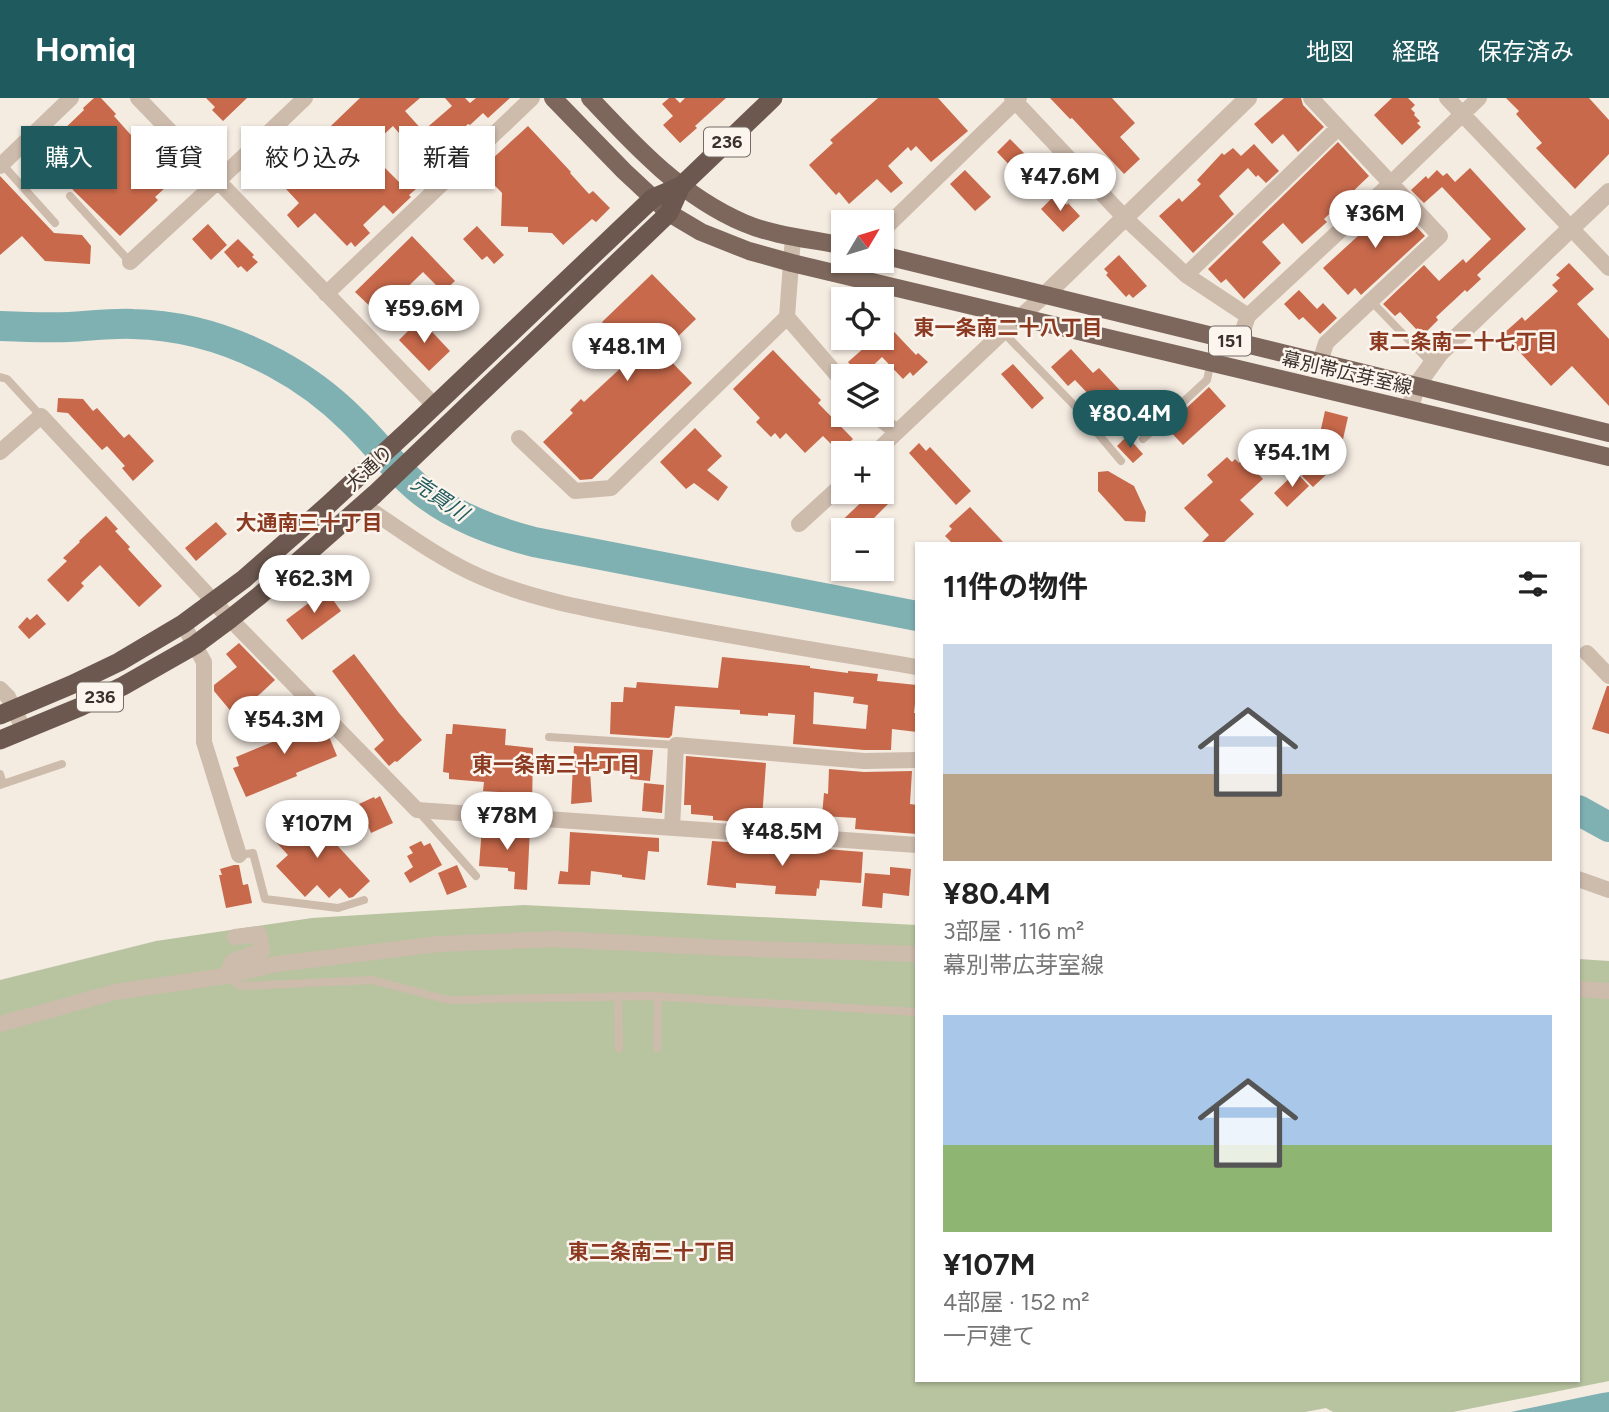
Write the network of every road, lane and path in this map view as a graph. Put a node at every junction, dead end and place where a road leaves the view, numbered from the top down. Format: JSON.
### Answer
{"nodes":[{"id":1,"x":71,"y":98,"type":"edge"},
{"id":2,"x":138,"y":98,"type":"edge"},
{"id":3,"x":305,"y":98,"type":"edge"},
{"id":4,"x":532,"y":98,"type":"edge"},
{"id":5,"x":553,"y":98,"type":"edge"},
{"id":6,"x":590,"y":98,"type":"edge"},
{"id":7,"x":774,"y":98,"type":"edge"},
{"id":8,"x":1248,"y":98,"type":"edge"},
{"id":9,"x":1311,"y":98,"type":"edge"},
{"id":10,"x":1447,"y":98,"type":"edge"},
{"id":11,"x":1479,"y":98,"type":"edge"},
{"id":12,"x":1015,"y":99,"type":"edge"},
{"id":13,"x":1462,"y":114,"type":"junction"},
{"id":14,"x":166,"y":126,"type":"edge"},
{"id":15,"x":1338,"y":128,"type":"junction"},
{"id":16,"x":1,"y":165,"type":"edge"},
{"id":17,"x":227,"y":172,"type":"edge"},
{"id":18,"x":1390,"y":184,"type":"junction"},
{"id":19,"x":681,"y":186,"type":"junction"},
{"id":20,"x":209,"y":189,"type":"edge"},
{"id":21,"x":227,"y":189,"type":"edge"},
{"id":22,"x":1609,"y":191,"type":"edge"},
{"id":23,"x":69,"y":195,"type":"dead end"},
{"id":24,"x":653,"y":198,"type":"junction"},
{"id":25,"x":669,"y":213,"type":"junction"},
{"id":26,"x":1124,"y":217,"type":"junction"},
{"id":27,"x":894,"y":219,"type":"edge"},
{"id":28,"x":55,"y":222,"type":"dead end"},
{"id":29,"x":1571,"y":228,"type":"junction"},
{"id":30,"x":793,"y":237,"type":"junction"},
{"id":31,"x":831,"y":244,"type":"edge"},
{"id":32,"x":894,"y":259,"type":"edge"},
{"id":33,"x":130,"y":262,"type":"joint"},
{"id":34,"x":792,"y":263,"type":"junction"},
{"id":35,"x":1609,"y":268,"type":"edge"},
{"id":36,"x":1186,"y":275,"type":"junction"},
{"id":37,"x":326,"y":294,"type":"junction"},
{"id":38,"x":1045,"y":295,"type":"junction"},
{"id":39,"x":1371,"y":301,"type":"junction"},
{"id":40,"x":1248,"y":316,"type":"junction"},
{"id":41,"x":787,"y":317,"type":"junction"},
{"id":42,"x":1020,"y":317,"type":"junction"},
{"id":43,"x":1003,"y":332,"type":"junction"},
{"id":44,"x":1238,"y":344,"type":"junction"},
{"id":45,"x":1211,"y":362,"type":"junction"},
{"id":46,"x":1320,"y":362,"type":"junction"},
{"id":47,"x":1432,"y":364,"type":"junction"},
{"id":48,"x":831,"y":368,"type":"edge"},
{"id":49,"x":0,"y":377,"type":"edge"},
{"id":50,"x":1416,"y":386,"type":"junction"},
{"id":51,"x":434,"y":405,"type":"junction"},
{"id":52,"x":1410,"y":409,"type":"junction"},
{"id":53,"x":41,"y":416,"type":"junction"},
{"id":54,"x":891,"y":427,"type":"edge"},
{"id":55,"x":897,"y":432,"type":"junction"},
{"id":56,"x":1609,"y":433,"type":"edge"},
{"id":57,"x":519,"y":438,"type":"dead end"},
{"id":58,"x":1143,"y":439,"type":"dead end"},
{"id":59,"x":888,"y":441,"type":"edge"},
{"id":60,"x":0,"y":452,"type":"edge"},
{"id":61,"x":1609,"y":457,"type":"edge"},
{"id":62,"x":1121,"y":461,"type":"dead end"},
{"id":63,"x":831,"y":494,"type":"edge"},
{"id":64,"x":369,"y":499,"type":"junction"},
{"id":65,"x":799,"y":524,"type":"dead end"},
{"id":66,"x":214,"y":601,"type":"junction"},
{"id":67,"x":230,"y":619,"type":"junction"},
{"id":68,"x":183,"y":624,"type":"junction"},
{"id":69,"x":195,"y":645,"type":"junction"},
{"id":70,"x":1587,"y":653,"type":"dead end"},
{"id":71,"x":915,"y":667,"type":"edge"},
{"id":72,"x":1609,"y":676,"type":"edge"},
{"id":73,"x":0,"y":689,"type":"edge"},
{"id":74,"x":7,"y":712,"type":"edge"},
{"id":75,"x":24,"y":730,"type":"junction"},
{"id":76,"x":549,"y":737,"type":"dead end"},
{"id":77,"x":0,"y":740,"type":"edge"},
{"id":78,"x":676,"y":745,"type":"junction"},
{"id":79,"x":915,"y":760,"type":"edge"},
{"id":80,"x":62,"y":764,"type":"dead end"},
{"id":81,"x":0,"y":774,"type":"edge"},
{"id":82,"x":1,"y":785,"type":"edge"},
{"id":83,"x":417,"y":810,"type":"junction"},
{"id":84,"x":672,"y":828,"type":"junction"},
{"id":85,"x":915,"y":845,"type":"edge"},
{"id":86,"x":239,"y":855,"type":"joint"},
{"id":87,"x":477,"y":876,"type":"dead end"},
{"id":88,"x":1580,"y":880,"type":"edge"},
{"id":89,"x":1609,"y":890,"type":"edge"},
{"id":90,"x":364,"y":900,"type":"dead end"},
{"id":91,"x":235,"y":937,"type":"dead end"},
{"id":92,"x":915,"y":954,"type":"edge"},
{"id":93,"x":226,"y":976,"type":"junction"},
{"id":94,"x":1580,"y":989,"type":"edge"},
{"id":95,"x":1609,"y":991,"type":"edge"},
{"id":96,"x":618,"y":996,"type":"junction"},
{"id":97,"x":658,"y":996,"type":"junction"},
{"id":98,"x":915,"y":1012,"type":"edge"},
{"id":99,"x":0,"y":1024,"type":"edge"},
{"id":100,"x":619,"y":1048,"type":"dead end"},
{"id":101,"x":657,"y":1048,"type":"dead end"}],
"edges":[{"from":1,"to":16,"type":"street"},
{"from":2,"to":14,"type":"street"},
{"from":3,"to":17,"type":"street"},
{"from":4,"to":37,"type":"street"},
{"from":5,"to":24,"type":"main road","name":"幕別帯広芽室線","number":"151"},
{"from":6,"to":19,"type":"main road"},
{"from":7,"to":19,"type":"highway","name":"大通り","number":"236"},
{"from":8,"to":26,"type":"street"},
{"from":9,"to":15,"type":"street"},
{"from":10,"to":13,"type":"street"},
{"from":11,"to":13,"type":"street"},
{"from":12,"to":26,"type":"street"},
{"from":12,"to":27,"type":"street"},
{"from":13,"to":18,"type":"street"},
{"from":13,"to":29,"type":"street"},
{"from":15,"to":18,"type":"street"},
{"from":15,"to":36,"type":"street"},
{"from":16,"to":28,"type":"lane"},
{"from":18,"to":39,"type":"street"},
{"from":18,"to":40,"type":"street"},
{"from":19,"to":24,"type":"highway","name":"大通り","number":"236"},
{"from":19,"to":25,"type":"highway","name":"大通り","number":"236"},
{"from":19,"to":30,"type":"main road"},
{"from":20,"to":33,"type":"street"},
{"from":21,"to":37,"type":"street"},
{"from":22,"to":29,"type":"street"},
{"from":23,"to":33,"type":"lane"},
{"from":24,"to":25,"type":"main road","name":"幕別帯広芽室線","number":"151"},
{"from":24,"to":51,"type":"highway","name":"大通り","number":"236"},
{"from":25,"to":34,"type":"main road","name":"幕別帯広芽室線","number":"151"},
{"from":25,"to":64,"type":"highway","name":"大通り","number":"236"},
{"from":26,"to":36,"type":"street"},
{"from":26,"to":38,"type":"street"},
{"from":29,"to":35,"type":"street"},
{"from":29,"to":47,"type":"street"},
{"from":30,"to":31,"type":"main road"},
{"from":30,"to":34,"type":"street"},
{"from":32,"to":38,"type":"main road","name":"幕別帯広芽室線","number":"151"},
{"from":34,"to":41,"type":"street"},
{"from":34,"to":42,"type":"main road","name":"幕別帯広芽室線","number":"151"},
{"from":36,"to":40,"type":"street"},
{"from":37,"to":51,"type":"street"},
{"from":38,"to":42,"type":"street"},
{"from":38,"to":44,"type":"main road","name":"幕別帯広芽室線","number":"151"},
{"from":39,"to":46,"type":"street"},
{"from":39,"to":47,"type":"lane"},
{"from":40,"to":44,"type":"street"},
{"from":41,"to":48,"type":"street"},
{"from":41,"to":57,"type":"street"},
{"from":42,"to":43,"type":"street"},
{"from":42,"to":45,"type":"main road","name":"幕別帯広芽室線","number":"151"},
{"from":43,"to":55,"type":"street"},
{"from":43,"to":62,"type":"lane"},
{"from":44,"to":46,"type":"main road","name":"幕別帯広芽室線","number":"151"},
{"from":45,"to":52,"type":"main road","name":"幕別帯広芽室線","number":"151"},
{"from":45,"to":58,"type":"lane"},
{"from":46,"to":50,"type":"main road","name":"幕別帯広芽室線","number":"151"},
{"from":47,"to":50,"type":"street"},
{"from":49,"to":53,"type":"lane"},
{"from":50,"to":52,"type":"street"},
{"from":50,"to":56,"type":"main road","name":"幕別帯広芽室線","number":"151"},
{"from":51,"to":66,"type":"highway","name":"大通り","number":"236"},
{"from":52,"to":61,"type":"main road","name":"幕別帯広芽室線","number":"151"},
{"from":53,"to":60,"type":"street"},
{"from":53,"to":66,"type":"street"},
{"from":54,"to":55,"type":"street"},
{"from":55,"to":59,"type":"street"},
{"from":63,"to":65,"type":"street"},
{"from":64,"to":67,"type":"highway","name":"大通り","number":"236"},
{"from":64,"to":71,"type":"street"},
{"from":66,"to":67,"type":"street"},
{"from":66,"to":68,"type":"highway","name":"大通り","number":"236"},
{"from":67,"to":69,"type":"highway","name":"大通り","number":"236"},
{"from":67,"to":83,"type":"street"},
{"from":68,"to":69,"type":"street"},
{"from":68,"to":74,"type":"highway","name":"大通り","number":"236"},
{"from":69,"to":75,"type":"highway","name":"大通り","number":"236"},
{"from":69,"to":86,"type":"street"},
{"from":70,"to":72,"type":"street"},
{"from":73,"to":74,"type":"street"},
{"from":74,"to":75,"type":"street"},
{"from":75,"to":77,"type":"highway","name":"大通り","number":"236"},
{"from":76,"to":78,"type":"lane"},
{"from":78,"to":79,"type":"street"},
{"from":78,"to":84,"type":"street"},
{"from":80,"to":82,"type":"lane"},
{"from":81,"to":82,"type":"lane"},
{"from":83,"to":84,"type":"street"},
{"from":83,"to":87,"type":"lane"},
{"from":84,"to":85,"type":"street"},
{"from":86,"to":90,"type":"lane"},
{"from":88,"to":89,"type":"street"},
{"from":91,"to":93,"type":"street"},
{"from":92,"to":93,"type":"street"},
{"from":93,"to":96,"type":"lane"},
{"from":93,"to":99,"type":"street"},
{"from":94,"to":95,"type":"street"},
{"from":96,"to":97,"type":"lane"},
{"from":96,"to":100,"type":"lane"},
{"from":97,"to":98,"type":"lane"},
{"from":97,"to":101,"type":"lane"}]}
